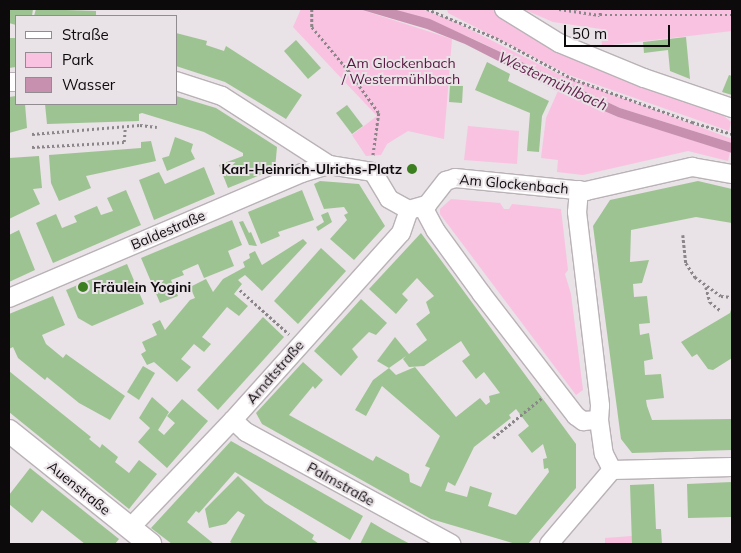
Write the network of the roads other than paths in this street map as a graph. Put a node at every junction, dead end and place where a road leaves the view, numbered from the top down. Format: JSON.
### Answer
{"nodes":[{"id":1,"x":504,"y":9,"type":"edge"},
{"id":2,"x":178,"y":82,"type":"edge"},
{"id":3,"x":732,"y":108,"type":"edge"},
{"id":4,"x":329,"y":165,"type":"junction"},
{"id":5,"x":732,"y":174,"type":"edge"},
{"id":6,"x":579,"y":190,"type":"junction"},
{"id":7,"x":416,"y":208,"type":"junction"},
{"id":8,"x":9,"y":298,"type":"edge"},
{"id":9,"x":233,"y":420,"type":"junction"},
{"id":10,"x":598,"y":420,"type":"junction"},
{"id":11,"x":9,"y":431,"type":"edge"},
{"id":12,"x":732,"y":467,"type":"edge"},
{"id":13,"x":612,"y":470,"type":"junction"},
{"id":14,"x":130,"y":528,"type":"junction"},
{"id":15,"x":150,"y":544,"type":"edge"},
{"id":16,"x":451,"y":544,"type":"edge"},
{"id":17,"x":549,"y":544,"type":"edge"}],
"edges":[{"from":1,"to":3,"type":"street"},
{"from":2,"to":4,"type":"street"},
{"from":4,"to":7,"type":"street"},
{"from":4,"to":8,"type":"street","name":"Baldestraße"},
{"from":5,"to":6,"type":"street"},
{"from":6,"to":7,"type":"street","name":"Am Glockenbach"},
{"from":6,"to":10,"type":"street","name":"Am Glockenbach"},
{"from":7,"to":9,"type":"street","name":"Arndtstraße"},
{"from":7,"to":10,"type":"street"},
{"from":9,"to":14,"type":"street","name":"Arndtstraße"},
{"from":9,"to":16,"type":"street","name":"Palmstraße"},
{"from":10,"to":13,"type":"street","name":"Am Glockenbach"},
{"from":11,"to":14,"type":"main road","name":"Auenstraße"},
{"from":12,"to":13,"type":"street"},
{"from":13,"to":17,"type":"street"},
{"from":14,"to":15,"type":"main road","name":"Auenstraße"}]}
